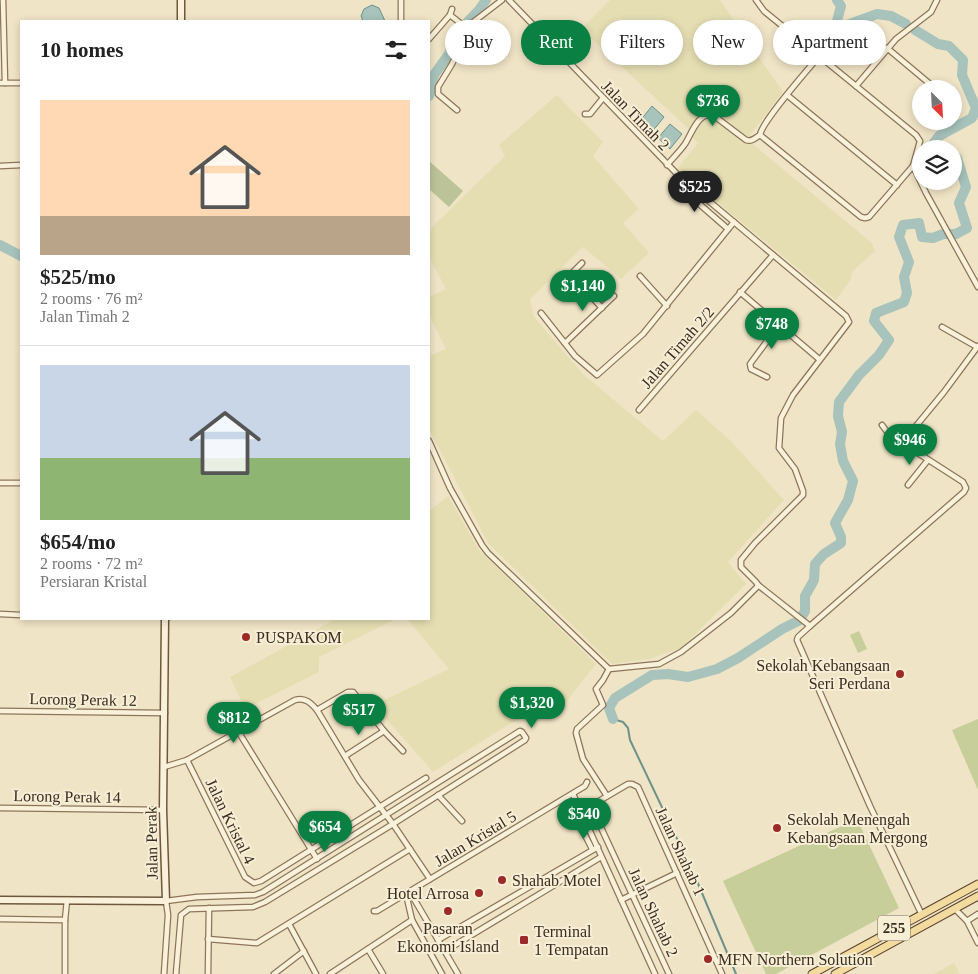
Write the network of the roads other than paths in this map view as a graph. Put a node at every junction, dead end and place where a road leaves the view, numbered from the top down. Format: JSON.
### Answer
{"nodes":[{"id":1,"x":3,"y":0,"type":"edge"},
{"id":2,"x":181,"y":0,"type":"edge"},
{"id":3,"x":401,"y":0,"type":"edge"},
{"id":4,"x":502,"y":0,"type":"edge"},
{"id":5,"x":509,"y":0,"type":"edge"},
{"id":6,"x":756,"y":0,"type":"edge"},
{"id":7,"x":937,"y":0,"type":"edge"},
{"id":8,"x":452,"y":8,"type":"dead end"},
{"id":9,"x":450,"y":15,"type":"junction"},
{"id":10,"x":181,"y":20,"type":"edge"},
{"id":11,"x":401,"y":20,"type":"edge"},
{"id":12,"x":456,"y":20,"type":"edge"},
{"id":13,"x":477,"y":20,"type":"edge"},
{"id":14,"x":775,"y":20,"type":"edge"},
{"id":15,"x":430,"y":38,"type":"edge"},
{"id":16,"x":887,"y":48,"type":"junction"},
{"id":17,"x":449,"y":65,"type":"edge"},
{"id":18,"x":812,"y":65,"type":"edge"},
{"id":19,"x":830,"y":65,"type":"edge"},
{"id":20,"x":925,"y":80,"type":"edge"},
{"id":21,"x":3,"y":83,"type":"edge"},
{"id":22,"x":20,"y":83,"type":"edge"},
{"id":23,"x":856,"y":86,"type":"junction"},
{"id":24,"x":787,"y":95,"type":"junction"},
{"id":25,"x":603,"y":98,"type":"junction"},
{"id":26,"x":457,"y":110,"type":"dead end"},
{"id":27,"x":585,"y":114,"type":"dead end"},
{"id":28,"x":760,"y":135,"type":"junction"},
{"id":29,"x":919,"y":140,"type":"edge"},
{"id":30,"x":667,"y":165,"type":"junction"},
{"id":31,"x":0,"y":166,"type":"edge"},
{"id":32,"x":20,"y":166,"type":"edge"},
{"id":33,"x":912,"y":167,"type":"edge"},
{"id":34,"x":679,"y":176,"type":"junction"},
{"id":35,"x":897,"y":185,"type":"junction"},
{"id":36,"x":925,"y":190,"type":"edge"},
{"id":37,"x":734,"y":222,"type":"junction"},
{"id":38,"x":728,"y":229,"type":"junction"},
{"id":39,"x":773,"y":255,"type":"junction"},
{"id":40,"x":582,"y":262,"type":"dead end"},
{"id":41,"x":640,"y":276,"type":"dead end"},
{"id":42,"x":978,"y":287,"type":"edge"},
{"id":43,"x":740,"y":292,"type":"junction"},
{"id":44,"x":614,"y":296,"type":"dead end"},
{"id":45,"x":667,"y":306,"type":"junction"},
{"id":46,"x":602,"y":308,"type":"junction"},
{"id":47,"x":541,"y":313,"type":"dead end"},
{"id":48,"x":779,"y":325,"type":"junction"},
{"id":49,"x":942,"y":327,"type":"dead end"},
{"id":50,"x":565,"y":343,"type":"junction"},
{"id":51,"x":978,"y":347,"type":"edge"},
{"id":52,"x":819,"y":359,"type":"junction"},
{"id":53,"x":767,"y":377,"type":"dead end"},
{"id":54,"x":639,"y":410,"type":"dead end"},
{"id":55,"x":882,"y":425,"type":"dead end"},
{"id":56,"x":430,"y":443,"type":"edge"},
{"id":57,"x":905,"y":443,"type":"junction"},
{"id":58,"x":928,"y":460,"type":"junction"},
{"id":59,"x":0,"y":483,"type":"edge"},
{"id":60,"x":20,"y":483,"type":"edge"},
{"id":61,"x":908,"y":485,"type":"dead end"},
{"id":62,"x":758,"y":585,"type":"junction"},
{"id":63,"x":0,"y":614,"type":"edge"},
{"id":64,"x":20,"y":615,"type":"edge"},
{"id":65,"x":165,"y":620,"type":"edge"},
{"id":66,"x":810,"y":626,"type":"junction"},
{"id":67,"x":609,"y":669,"type":"junction"},
{"id":68,"x":317,"y":710,"type":"junction"},
{"id":69,"x":0,"y":711,"type":"edge"},
{"id":70,"x":165,"y":713,"type":"junction"},
{"id":71,"x":238,"y":731,"type":"junction"},
{"id":72,"x":384,"y":732,"type":"junction"},
{"id":73,"x":403,"y":752,"type":"dead end"},
{"id":74,"x":345,"y":756,"type":"junction"},
{"id":75,"x":187,"y":760,"type":"junction"},
{"id":76,"x":164,"y":767,"type":"junction"},
{"id":77,"x":426,"y":778,"type":"dead end"},
{"id":78,"x":586,"y":782,"type":"dead end"},
{"id":79,"x":438,"y":794,"type":"junction"},
{"id":80,"x":573,"y":794,"type":"junction"},
{"id":81,"x":607,"y":796,"type":"junction"},
{"id":82,"x":577,"y":805,"type":"junction"},
{"id":83,"x":591,"y":806,"type":"junction"},
{"id":84,"x":379,"y":807,"type":"junction"},
{"id":85,"x":0,"y":808,"type":"edge"},
{"id":86,"x":164,"y":810,"type":"junction"},
{"id":87,"x":582,"y":811,"type":"junction"},
{"id":88,"x":386,"y":815,"type":"junction"},
{"id":89,"x":462,"y":821,"type":"dead end"},
{"id":90,"x":393,"y":824,"type":"junction"},
{"id":91,"x":598,"y":847,"type":"junction"},
{"id":92,"x":410,"y":849,"type":"junction"},
{"id":93,"x":592,"y":849,"type":"junction"},
{"id":94,"x":311,"y":850,"type":"junction"},
{"id":95,"x":601,"y":857,"type":"junction"},
{"id":96,"x":316,"y":859,"type":"junction"},
{"id":97,"x":678,"y":873,"type":"junction"},
{"id":98,"x":430,"y":879,"type":"junction"},
{"id":99,"x":978,"y":884,"type":"edge"},
{"id":100,"x":408,"y":893,"type":"junction"},
{"id":101,"x":632,"y":894,"type":"junction"},
{"id":102,"x":255,"y":895,"type":"junction"},
{"id":103,"x":978,"y":896,"type":"edge"},
{"id":104,"x":0,"y":900,"type":"edge"},
{"id":105,"x":67,"y":900,"type":"junction"},
{"id":106,"x":621,"y":900,"type":"junction"},
{"id":107,"x":166,"y":901,"type":"junction"},
{"id":108,"x":255,"y":906,"type":"junction"},
{"id":109,"x":209,"y":908,"type":"junction"},
{"id":110,"x":956,"y":910,"type":"junction"},
{"id":111,"x":374,"y":911,"type":"dead end"},
{"id":112,"x":921,"y":913,"type":"junction"},
{"id":113,"x":978,"y":914,"type":"edge"},
{"id":114,"x":0,"y":919,"type":"edge"},
{"id":115,"x":65,"y":920,"type":"junction"},
{"id":116,"x":412,"y":920,"type":"junction"},
{"id":117,"x":967,"y":921,"type":"junction"},
{"id":118,"x":289,"y":924,"type":"junction"},
{"id":119,"x":208,"y":939,"type":"junction"},
{"id":120,"x":438,"y":940,"type":"junction"},
{"id":121,"x":978,"y":944,"type":"edge"},
{"id":122,"x":368,"y":949,"type":"junction"},
{"id":123,"x":304,"y":951,"type":"junction"},
{"id":124,"x":444,"y":951,"type":"junction"},
{"id":125,"x":65,"y":974,"type":"edge"},
{"id":126,"x":164,"y":974,"type":"edge"},
{"id":127,"x":176,"y":974,"type":"edge"},
{"id":128,"x":208,"y":974,"type":"edge"},
{"id":129,"x":274,"y":974,"type":"edge"},
{"id":130,"x":316,"y":974,"type":"edge"},
{"id":131,"x":330,"y":974,"type":"edge"},
{"id":132,"x":383,"y":974,"type":"edge"},
{"id":133,"x":442,"y":974,"type":"edge"},
{"id":134,"x":458,"y":974,"type":"edge"},
{"id":135,"x":655,"y":974,"type":"edge"},
{"id":136,"x":669,"y":974,"type":"edge"},
{"id":137,"x":722,"y":974,"type":"edge"},
{"id":138,"x":812,"y":974,"type":"edge"},
{"id":139,"x":835,"y":974,"type":"edge"}],
"edges":[{"from":1,"to":21,"type":"street"},
{"from":2,"to":10,"type":"street"},
{"from":3,"to":11,"type":"street"},
{"from":4,"to":13,"type":"street"},
{"from":5,"to":25,"type":"street","name":"Jalan Timah 2"},
{"from":6,"to":14,"type":"street"},
{"from":7,"to":16,"type":"street"},
{"from":8,"to":9,"type":"street"},
{"from":9,"to":12,"type":"street"},
{"from":9,"to":15,"type":"street"},
{"from":16,"to":20,"type":"street"},
{"from":16,"to":23,"type":"street"},
{"from":17,"to":26,"type":"street"},
{"from":18,"to":24,"type":"street"},
{"from":19,"to":23,"type":"street"},
{"from":21,"to":22,"type":"street"},
{"from":23,"to":29,"type":"street"},
{"from":24,"to":28,"type":"street"},
{"from":24,"to":35,"type":"street"},
{"from":25,"to":27,"type":"street"},
{"from":25,"to":30,"type":"street","name":"Jalan Timah 2"},
{"from":28,"to":30,"type":"street"},
{"from":28,"to":35,"type":"street"},
{"from":30,"to":34,"type":"street","name":"Jalan Timah 2"},
{"from":31,"to":32,"type":"street"},
{"from":33,"to":35,"type":"street"},
{"from":34,"to":37,"type":"street","name":"Jalan Timah 2"},
{"from":34,"to":38,"type":"street"},
{"from":36,"to":42,"type":"street"},
{"from":37,"to":38,"type":"street"},
{"from":37,"to":39,"type":"street","name":"Jalan Timah 2"},
{"from":38,"to":45,"type":"street"},
{"from":39,"to":43,"type":"street","name":"Jalan Timah 2/2"},
{"from":39,"to":52,"type":"street","name":"Jalan Timah 2"},
{"from":40,"to":46,"type":"street"},
{"from":41,"to":45,"type":"street"},
{"from":43,"to":48,"type":"street"},
{"from":43,"to":54,"type":"street","name":"Jalan Timah 2/2"},
{"from":44,"to":46,"type":"street"},
{"from":45,"to":50,"type":"street"},
{"from":46,"to":50,"type":"street"},
{"from":47,"to":50,"type":"street"},
{"from":48,"to":52,"type":"street"},
{"from":48,"to":53,"type":"street"},
{"from":49,"to":51,"type":"street"},
{"from":51,"to":57,"type":"street"},
{"from":52,"to":62,"type":"street"},
{"from":55,"to":57,"type":"street"},
{"from":56,"to":67,"type":"street"},
{"from":57,"to":58,"type":"street"},
{"from":58,"to":61,"type":"street"},
{"from":58,"to":66,"type":"street"},
{"from":59,"to":60,"type":"street"},
{"from":62,"to":66,"type":"street"},
{"from":62,"to":67,"type":"street"},
{"from":63,"to":64,"type":"street"},
{"from":65,"to":70,"type":"street","name":"Jalan Perak"},
{"from":66,"to":112,"type":"street"},
{"from":67,"to":81,"type":"street"},
{"from":68,"to":71,"type":"street"},
{"from":68,"to":72,"type":"street"},
{"from":68,"to":74,"type":"street"},
{"from":69,"to":70,"type":"street","name":"Lorong Perak 12"},
{"from":70,"to":76,"type":"street","name":"Jalan Perak"},
{"from":71,"to":75,"type":"street"},
{"from":71,"to":94,"type":"street"},
{"from":72,"to":73,"type":"street"},
{"from":72,"to":74,"type":"street"},
{"from":74,"to":84,"type":"street"},
{"from":75,"to":76,"type":"street"},
{"from":75,"to":94,"type":"street","name":"Jalan Kristal 4"},
{"from":76,"to":86,"type":"street","name":"Jalan Perak"},
{"from":77,"to":84,"type":"street"},
{"from":78,"to":80,"type":"street","name":"Jalan Kristal 5"},
{"from":79,"to":88,"type":"street"},
{"from":79,"to":89,"type":"street"},
{"from":79,"to":90,"type":"street"},
{"from":80,"to":82,"type":"street"},
{"from":80,"to":98,"type":"street","name":"Jalan Kristal 5"},
{"from":81,"to":83,"type":"street","name":"Jalan Shahab 1"},
{"from":81,"to":97,"type":"street","name":"Jalan Shahab 1"},
{"from":82,"to":87,"type":"street"},
{"from":82,"to":93,"type":"street"},
{"from":83,"to":87,"type":"street","name":"Jalan Shahab 1"},
{"from":83,"to":101,"type":"street","name":"Jalan Shahab 2"},
{"from":84,"to":88,"type":"street"},
{"from":84,"to":94,"type":"street"},
{"from":85,"to":86,"type":"street","name":"Lorong Perak 14"},
{"from":86,"to":107,"type":"street","name":"Jalan Perak"},
{"from":87,"to":91,"type":"street"},
{"from":88,"to":90,"type":"street"},
{"from":88,"to":96,"type":"street"},
{"from":90,"to":92,"type":"street"},
{"from":90,"to":108,"type":"street"},
{"from":91,"to":93,"type":"street"},
{"from":91,"to":95,"type":"street"},
{"from":92,"to":98,"type":"street"},
{"from":92,"to":118,"type":"street"},
{"from":93,"to":120,"type":"street"},
{"from":94,"to":96,"type":"street"},
{"from":95,"to":106,"type":"street"},
{"from":95,"to":124,"type":"street"},
{"from":96,"to":102,"type":"street"},
{"from":97,"to":101,"type":"street"},
{"from":97,"to":137,"type":"street","name":"Jalan Shahab 1"},
{"from":98,"to":100,"type":"street","name":"Jalan Kristal 5"},
{"from":99,"to":112,"type":"main road","number":"255"},
{"from":100,"to":111,"type":"street","name":"Jalan Kristal 5"},
{"from":100,"to":116,"type":"street"},
{"from":100,"to":120,"type":"street"},
{"from":101,"to":106,"type":"street"},
{"from":101,"to":136,"type":"street","name":"Jalan Shahab 2"},
{"from":102,"to":107,"type":"street"},
{"from":102,"to":108,"type":"street"},
{"from":103,"to":110,"type":"main road","number":"255"},
{"from":104,"to":105,"type":"street","name":"Jalan Perak"},
{"from":105,"to":107,"type":"street","name":"Jalan Perak"},
{"from":105,"to":115,"type":"street"},
{"from":106,"to":135,"type":"street"},
{"from":107,"to":126,"type":"street"},
{"from":108,"to":109,"type":"street"},
{"from":109,"to":119,"type":"street"},
{"from":109,"to":127,"type":"street"},
{"from":110,"to":117,"type":"street"},
{"from":110,"to":139,"type":"main road","number":"255"},
{"from":112,"to":138,"type":"main road","number":"255"},
{"from":113,"to":117,"type":"street"},
{"from":114,"to":115,"type":"street"},
{"from":115,"to":125,"type":"street"},
{"from":116,"to":122,"type":"street"},
{"from":116,"to":133,"type":"street"},
{"from":117,"to":121,"type":"street"},
{"from":118,"to":119,"type":"street"},
{"from":118,"to":123,"type":"street"},
{"from":119,"to":128,"type":"street"},
{"from":120,"to":124,"type":"street"},
{"from":122,"to":131,"type":"street"},
{"from":122,"to":132,"type":"street"},
{"from":123,"to":129,"type":"street"},
{"from":123,"to":130,"type":"street"},
{"from":124,"to":134,"type":"street"}]}
